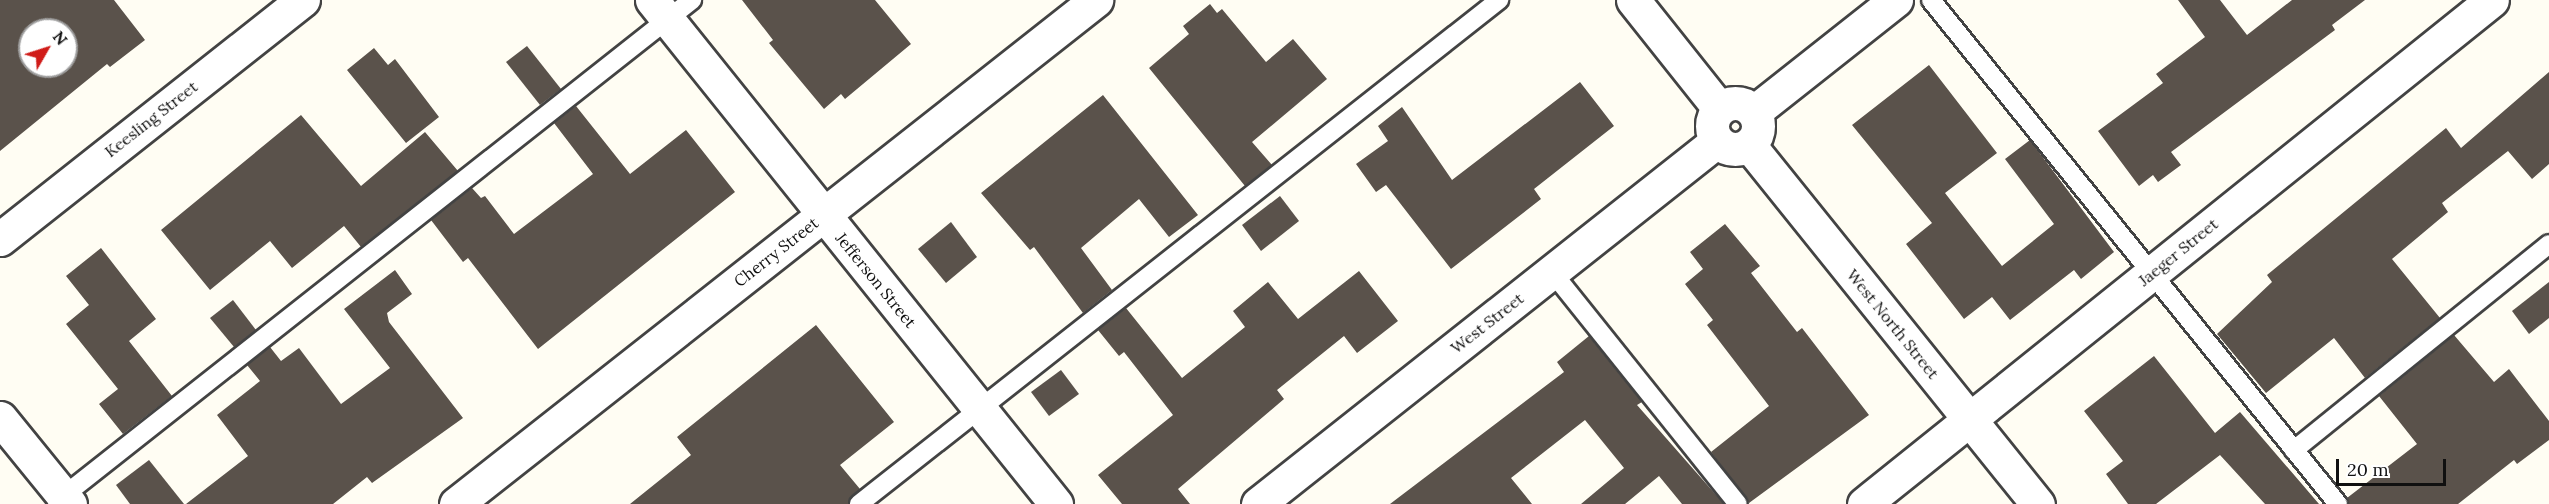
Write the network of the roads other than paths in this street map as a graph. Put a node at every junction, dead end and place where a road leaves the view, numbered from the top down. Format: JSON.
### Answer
{"nodes":[{"id":1,"x":303,"y":0,"type":"edge"},
{"id":2,"x":1096,"y":0,"type":"edge"},
{"id":3,"x":1499,"y":0,"type":"edge"},
{"id":4,"x":1632,"y":0,"type":"edge"},
{"id":5,"x":1896,"y":0,"type":"edge"},
{"id":6,"x":1931,"y":0,"type":"edge"},
{"id":7,"x":2492,"y":0,"type":"edge"},
{"id":8,"x":670,"y":6,"type":"edge"},
{"id":9,"x":1719,"y":108,"type":"junction"},
{"id":10,"x":1754,"y":112,"type":"junction"},
{"id":11,"x":1717,"y":141,"type":"junction"},
{"id":12,"x":1749,"y":145,"type":"junction"},
{"id":13,"x":824,"y":214,"type":"junction"},
{"id":14,"x":0,"y":239,"type":"edge"},
{"id":15,"x":2549,"y":244,"type":"edge"},
{"id":16,"x":1552,"y":272,"type":"junction"},
{"id":17,"x":2152,"y":273,"type":"junction"},
{"id":18,"x":980,"y":409,"type":"junction"},
{"id":19,"x":0,"y":418,"type":"edge"},
{"id":20,"x":1970,"y":419,"type":"junction"},
{"id":21,"x":2294,"y":450,"type":"junction"},
{"id":22,"x":62,"y":501,"type":"edge"},
{"id":23,"x":456,"y":504,"type":"edge"},
{"id":24,"x":859,"y":504,"type":"edge"},
{"id":25,"x":1056,"y":504,"type":"edge"},
{"id":26,"x":1258,"y":504,"type":"edge"},
{"id":27,"x":1738,"y":504,"type":"edge"},
{"id":28,"x":1864,"y":504,"type":"edge"},
{"id":29,"x":2038,"y":504,"type":"edge"},
{"id":30,"x":2338,"y":504,"type":"edge"}],
"edges":[{"from":1,"to":14,"type":"street","name":"Keesling Street"},
{"from":2,"to":13,"type":"street","name":"Cherry Street"},
{"from":3,"to":18,"type":"lane"},
{"from":4,"to":9,"type":"street"},
{"from":5,"to":10,"type":"street"},
{"from":6,"to":17,"type":"lane"},
{"from":7,"to":17,"type":"street","name":"Jaeger Street"},
{"from":8,"to":13,"type":"street","name":"Jefferson Street"},
{"from":8,"to":22,"type":"lane"},
{"from":9,"to":10,"type":"street"},
{"from":9,"to":11,"type":"street"},
{"from":10,"to":12,"type":"street"},
{"from":11,"to":12,"type":"street"},
{"from":11,"to":16,"type":"street","name":"West Street"},
{"from":12,"to":20,"type":"street","name":"West North Street"},
{"from":13,"to":18,"type":"street","name":"Jefferson Street"},
{"from":13,"to":23,"type":"street","name":"Cherry Street"},
{"from":15,"to":21,"type":"lane"},
{"from":16,"to":26,"type":"street","name":"West Street"},
{"from":16,"to":27,"type":"lane"},
{"from":17,"to":20,"type":"street","name":"Jaeger Street"},
{"from":17,"to":21,"type":"lane"},
{"from":18,"to":24,"type":"lane"},
{"from":18,"to":25,"type":"street","name":"Jefferson Street"},
{"from":19,"to":22,"type":"street"},
{"from":20,"to":28,"type":"street","name":"Jaeger Street"},
{"from":20,"to":29,"type":"street","name":"West North Street"},
{"from":21,"to":30,"type":"lane"}]}
